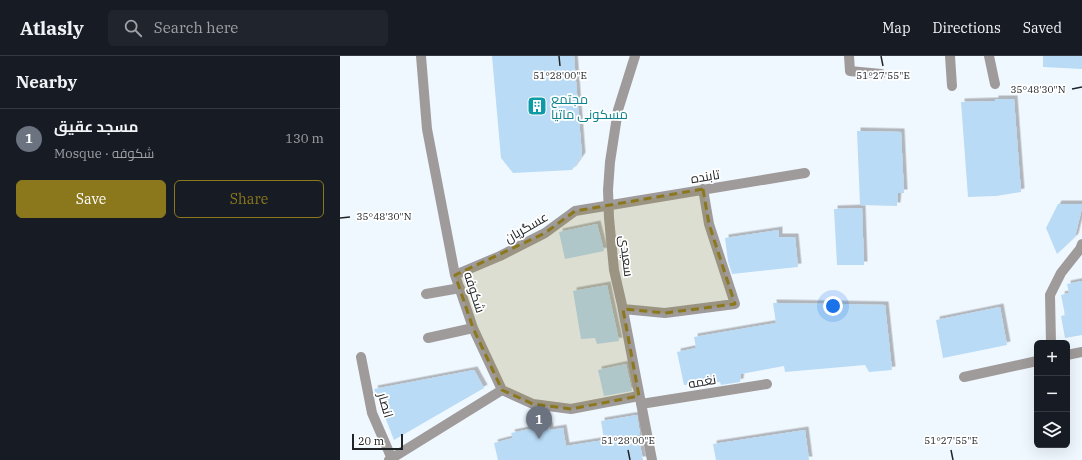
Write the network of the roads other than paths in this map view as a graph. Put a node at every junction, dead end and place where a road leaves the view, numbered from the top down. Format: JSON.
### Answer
{"nodes":[{"id":1,"x":420,"y":56,"type":"edge"},
{"id":2,"x":635,"y":56,"type":"edge"},
{"id":3,"x":849,"y":56,"type":"edge"},
{"id":4,"x":950,"y":56,"type":"edge"},
{"id":5,"x":988,"y":56,"type":"edge"},
{"id":6,"x":881,"y":74,"type":"dead end"},
{"id":7,"x":995,"y":84,"type":"dead end"},
{"id":8,"x":952,"y":86,"type":"dead end"},
{"id":9,"x":805,"y":173,"type":"dead end"},
{"id":10,"x":702,"y":189,"type":"junction"},
{"id":11,"x":609,"y":204,"type":"junction"},
{"id":12,"x":1082,"y":244,"type":"edge"},
{"id":13,"x":455,"y":275,"type":"junction"},
{"id":14,"x":460,"y":288,"type":"junction"},
{"id":15,"x":426,"y":294,"type":"dead end"},
{"id":16,"x":623,"y":309,"type":"junction"},
{"id":17,"x":473,"y":328,"type":"junction"},
{"id":18,"x":428,"y":338,"type":"dead end"},
{"id":19,"x":1051,"y":340,"type":"edge"},
{"id":20,"x":1082,"y":352,"type":"edge"},
{"id":21,"x":1070,"y":354,"type":"edge"},
{"id":22,"x":361,"y":357,"type":"dead end"},
{"id":23,"x":1034,"y":362,"type":"edge"},
{"id":24,"x":964,"y":377,"type":"dead end"},
{"id":25,"x":767,"y":384,"type":"dead end"},
{"id":26,"x":502,"y":390,"type":"junction"},
{"id":27,"x":640,"y":400,"type":"junction"},
{"id":28,"x":390,"y":459,"type":"edge"},
{"id":29,"x":652,"y":460,"type":"edge"}],
"edges":[{"from":1,"to":13,"type":"street","name":"شکوفه"},
{"from":2,"to":11,"type":"street","name":"سعیدی"},
{"from":3,"to":6,"type":"street"},
{"from":4,"to":8,"type":"street"},
{"from":5,"to":7,"type":"street"},
{"from":9,"to":10,"type":"street","name":"تابنده"},
{"from":10,"to":11,"type":"street","name":"تابنده"},
{"from":10,"to":16,"type":"street"},
{"from":11,"to":13,"type":"street","name":"عسگریان"},
{"from":11,"to":16,"type":"street","name":"سعیدی"},
{"from":12,"to":19,"type":"street"},
{"from":13,"to":14,"type":"street","name":"شکوفه"},
{"from":14,"to":15,"type":"street"},
{"from":14,"to":17,"type":"street","name":"شکوفه"},
{"from":16,"to":27,"type":"street","name":"سعیدی"},
{"from":17,"to":18,"type":"street"},
{"from":17,"to":26,"type":"street","name":"شکوفه"},
{"from":20,"to":21,"type":"street"},
{"from":22,"to":28,"type":"street","name":"انصار"},
{"from":23,"to":24,"type":"street"},
{"from":25,"to":27,"type":"street","name":"نغمه"},
{"from":26,"to":27,"type":"street"},
{"from":26,"to":28,"type":"street"},
{"from":27,"to":29,"type":"street","name":"سعیدی"}]}
